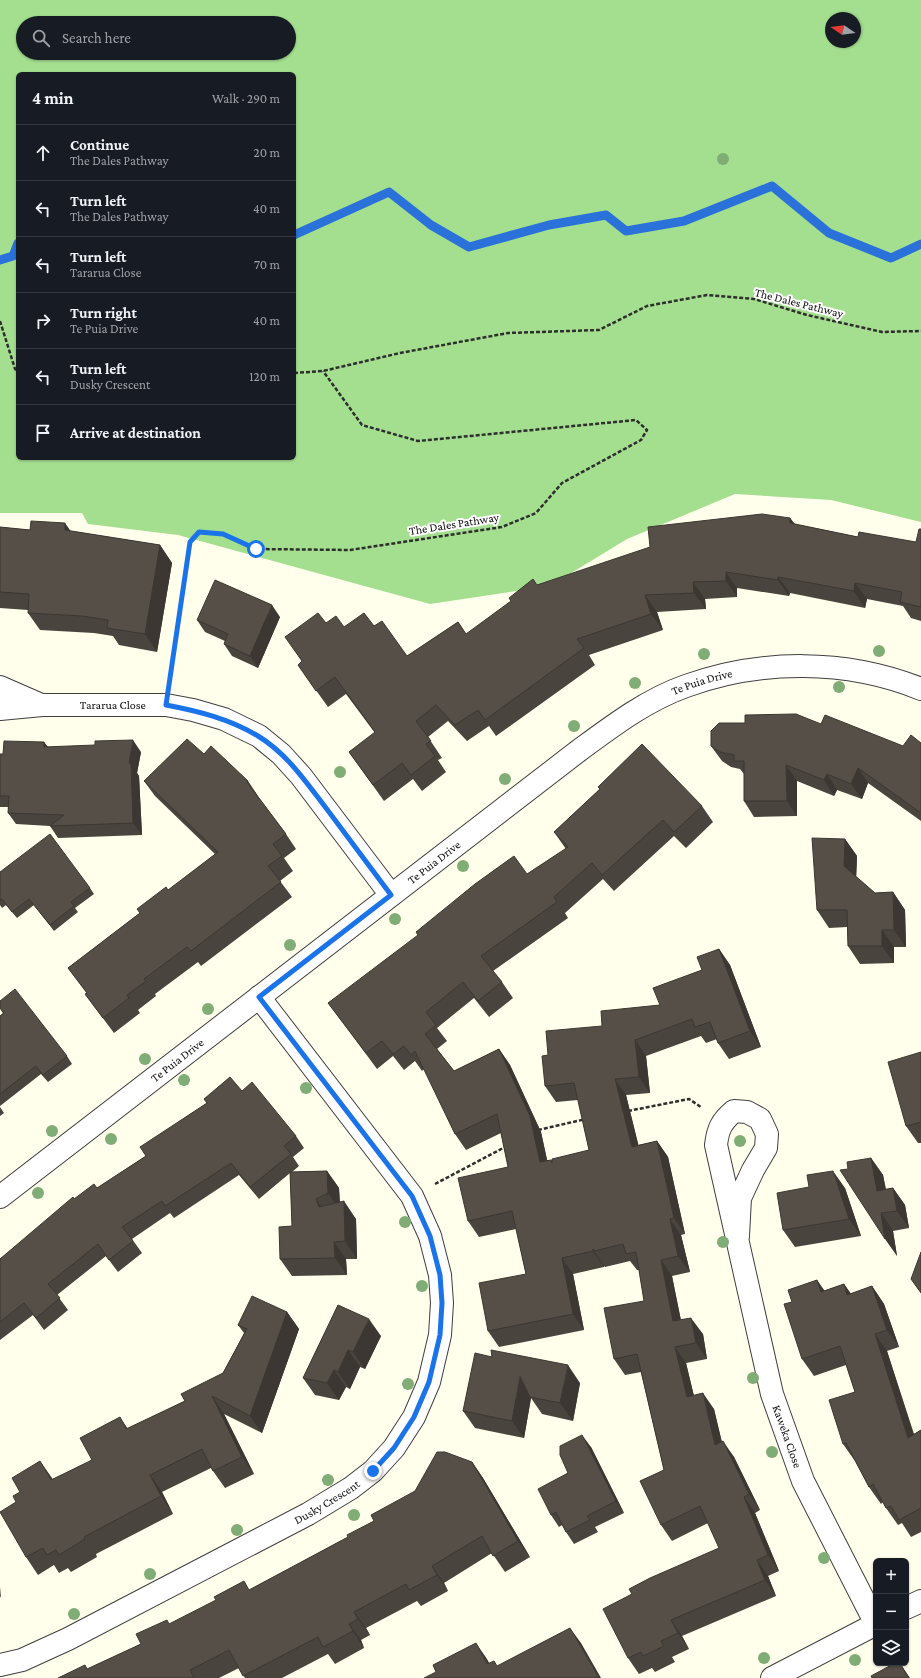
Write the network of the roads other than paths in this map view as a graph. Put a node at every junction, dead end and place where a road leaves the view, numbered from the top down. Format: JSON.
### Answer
{"nodes":[{"id":1,"x":0,"y":687,"type":"edge"},
{"id":2,"x":921,"y":689,"type":"edge"},
{"id":3,"x":42,"y":705,"type":"junction"},
{"id":4,"x":0,"y":709,"type":"edge"},
{"id":5,"x":391,"y":895,"type":"junction"},
{"id":6,"x":259,"y":997,"type":"junction"},
{"id":7,"x":0,"y":1197,"type":"edge"},
{"id":8,"x":738,"y":1236,"type":"junction"},
{"id":9,"x":921,"y":1600,"type":"edge"},
{"id":10,"x":909,"y":1606,"type":"edge"},
{"id":11,"x":873,"y":1618,"type":"edge"},
{"id":12,"x":873,"y":1626,"type":"edge"},
{"id":13,"x":0,"y":1665,"type":"edge"},
{"id":14,"x":772,"y":1678,"type":"edge"}],
"edges":[{"from":1,"to":3,"type":"street","name":"Tararua Close"},
{"from":2,"to":5,"type":"street","name":"Te Puia Drive"},
{"from":3,"to":4,"type":"street","name":"Tararua Close"},
{"from":3,"to":5,"type":"street","name":"Tararua Close"},
{"from":5,"to":6,"type":"street","name":"Te Puia Drive"},
{"from":6,"to":7,"type":"street","name":"Te Puia Drive"},
{"from":6,"to":13,"type":"street","name":"Dusky Crescent"},
{"from":8,"to":8,"type":"street","name":"Kaweka Close"},
{"from":8,"to":11,"type":"street","name":"Kaweka Close"},
{"from":9,"to":10,"type":"street"},
{"from":12,"to":14,"type":"street"}]}
